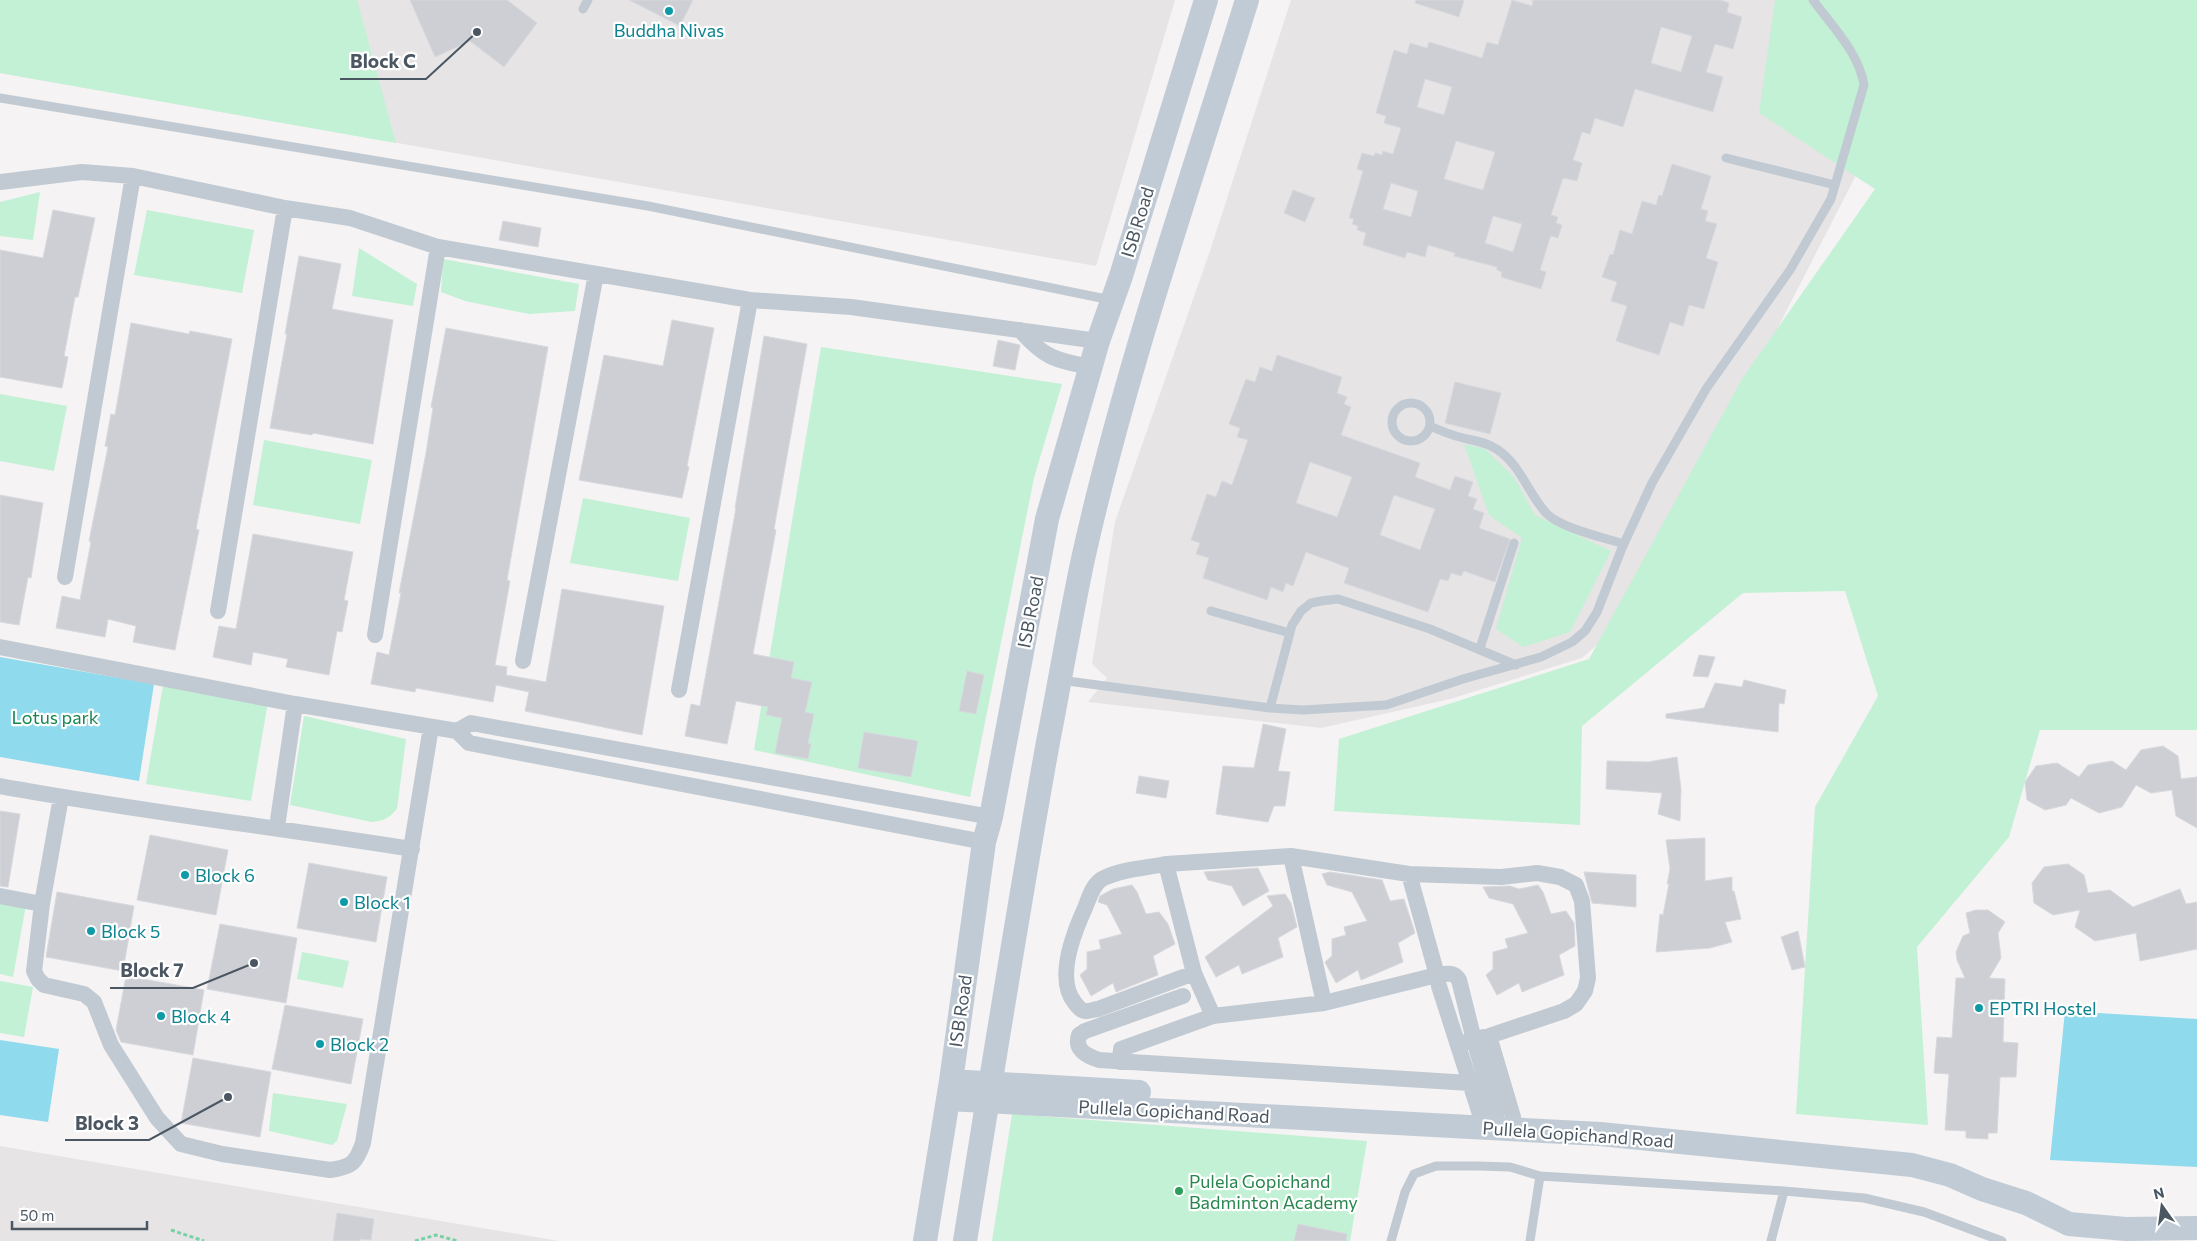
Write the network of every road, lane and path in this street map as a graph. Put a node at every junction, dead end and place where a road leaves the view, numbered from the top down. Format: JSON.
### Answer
{"nodes":[{"id":1,"x":588,"y":0,"type":"edge"},
{"id":2,"x":1206,"y":0,"type":"edge"},
{"id":3,"x":1247,"y":0,"type":"edge"},
{"id":4,"x":1813,"y":0,"type":"edge"},
{"id":5,"x":583,"y":9,"type":"dead end"},
{"id":6,"x":0,"y":98,"type":"edge"},
{"id":7,"x":1726,"y":158,"type":"dead end"},
{"id":8,"x":133,"y":176,"type":"junction"},
{"id":9,"x":0,"y":182,"type":"edge"},
{"id":10,"x":1835,"y":185,"type":"junction"},
{"id":11,"x":286,"y":208,"type":"junction"},
{"id":12,"x":438,"y":247,"type":"junction"},
{"id":13,"x":596,"y":274,"type":"junction"},
{"id":14,"x":750,"y":300,"type":"junction"},
{"id":15,"x":1112,"y":300,"type":"junction"},
{"id":16,"x":1020,"y":330,"type":"junction"},
{"id":17,"x":1098,"y":340,"type":"junction"},
{"id":18,"x":1090,"y":367,"type":"junction"},
{"id":19,"x":1430,"y":426,"type":"junction"},
{"id":20,"x":1514,"y":542,"type":"dead end"},
{"id":21,"x":1624,"y":544,"type":"junction"},
{"id":22,"x":65,"y":578,"type":"dead end"},
{"id":23,"x":218,"y":611,"type":"dead end"},
{"id":24,"x":1211,"y":611,"type":"dead end"},
{"id":25,"x":1290,"y":633,"type":"junction"},
{"id":26,"x":375,"y":635,"type":"dead end"},
{"id":27,"x":0,"y":647,"type":"edge"},
{"id":28,"x":1480,"y":648,"type":"junction"},
{"id":29,"x":522,"y":661,"type":"dead end"},
{"id":30,"x":1516,"y":665,"type":"junction"},
{"id":31,"x":1060,"y":680,"type":"junction"},
{"id":32,"x":679,"y":690,"type":"dead end"},
{"id":33,"x":295,"y":704,"type":"junction"},
{"id":34,"x":1270,"y":708,"type":"junction"},
{"id":35,"x":431,"y":726,"type":"junction"},
{"id":36,"x":458,"y":731,"type":"junction"},
{"id":37,"x":0,"y":786,"type":"edge"},
{"id":38,"x":61,"y":797,"type":"junction"},
{"id":39,"x":991,"y":818,"type":"junction"},
{"id":40,"x":277,"y":827,"type":"junction"},
{"id":41,"x":984,"y":842,"type":"junction"},
{"id":42,"x":412,"y":848,"type":"junction"},
{"id":43,"x":1291,"y":856,"type":"junction"},
{"id":44,"x":1166,"y":864,"type":"junction"},
{"id":45,"x":1409,"y":874,"type":"junction"},
{"id":46,"x":0,"y":896,"type":"edge"},
{"id":47,"x":42,"y":904,"type":"junction"},
{"id":48,"x":1194,"y":973,"type":"junction"},
{"id":49,"x":1438,"y":980,"type":"junction"},
{"id":50,"x":1183,"y":996,"type":"dead end"},
{"id":51,"x":1324,"y":1003,"type":"junction"},
{"id":52,"x":1213,"y":1016,"type":"junction"},
{"id":53,"x":1482,"y":1038,"type":"junction"},
{"id":54,"x":1458,"y":1044,"type":"junction"},
{"id":55,"x":1120,"y":1062,"type":"junction"},
{"id":56,"x":1470,"y":1082,"type":"junction"},
{"id":57,"x":949,"y":1090,"type":"junction"},
{"id":58,"x":989,"y":1092,"type":"junction"},
{"id":59,"x":1338,"y":1113,"type":"junction"},
{"id":60,"x":1508,"y":1118,"type":"junction"},
{"id":61,"x":1540,"y":1176,"type":"junction"},
{"id":62,"x":1784,"y":1191,"type":"junction"},
{"id":63,"x":2197,"y":1217,"type":"edge"},
{"id":64,"x":2197,"y":1228,"type":"edge"},
{"id":65,"x":171,"y":1230,"type":"dead end"},
{"id":66,"x":204,"y":1241,"type":"edge"},
{"id":67,"x":415,"y":1241,"type":"edge"},
{"id":68,"x":457,"y":1241,"type":"edge"},
{"id":69,"x":925,"y":1241,"type":"edge"},
{"id":70,"x":965,"y":1241,"type":"edge"},
{"id":71,"x":1391,"y":1241,"type":"edge"},
{"id":72,"x":1530,"y":1241,"type":"edge"},
{"id":73,"x":1771,"y":1241,"type":"edge"},
{"id":74,"x":2002,"y":1241,"type":"edge"}],
"edges":[{"from":1,"to":5,"type":"lane"},
{"from":2,"to":15,"type":"main road","name":"ISB Road"},
{"from":3,"to":31,"type":"main road"},
{"from":4,"to":10,"type":"lane"},
{"from":6,"to":15,"type":"lane"},
{"from":7,"to":10,"type":"lane"},
{"from":8,"to":9,"type":"street"},
{"from":8,"to":11,"type":"street"},
{"from":8,"to":22,"type":"street"},
{"from":10,"to":21,"type":"lane"},
{"from":11,"to":12,"type":"street"},
{"from":11,"to":23,"type":"street"},
{"from":12,"to":13,"type":"street"},
{"from":12,"to":26,"type":"street"},
{"from":13,"to":14,"type":"street"},
{"from":13,"to":29,"type":"street"},
{"from":14,"to":16,"type":"street"},
{"from":14,"to":32,"type":"street"},
{"from":15,"to":17,"type":"main road","name":"ISB Road"},
{"from":16,"to":17,"type":"street"},
{"from":16,"to":18,"type":"street"},
{"from":17,"to":18,"type":"main road","name":"ISB Road"},
{"from":18,"to":39,"type":"main road","name":"ISB Road"},
{"from":19,"to":19,"type":"lane"},
{"from":19,"to":21,"type":"lane"},
{"from":20,"to":28,"type":"lane"},
{"from":21,"to":30,"type":"lane"},
{"from":24,"to":25,"type":"lane"},
{"from":25,"to":28,"type":"lane"},
{"from":25,"to":34,"type":"lane"},
{"from":27,"to":33,"type":"street"},
{"from":28,"to":30,"type":"lane"},
{"from":30,"to":34,"type":"lane"},
{"from":31,"to":34,"type":"lane"},
{"from":31,"to":58,"type":"main road"},
{"from":33,"to":35,"type":"street"},
{"from":33,"to":40,"type":"street"},
{"from":35,"to":36,"type":"street"},
{"from":35,"to":42,"type":"street"},
{"from":36,"to":39,"type":"street"},
{"from":36,"to":41,"type":"street"},
{"from":37,"to":38,"type":"street"},
{"from":38,"to":40,"type":"street"},
{"from":38,"to":47,"type":"street"},
{"from":39,"to":41,"type":"main road","name":"ISB Road"},
{"from":40,"to":42,"type":"street"},
{"from":41,"to":57,"type":"main road","name":"ISB Road"},
{"from":42,"to":47,"type":"street"},
{"from":43,"to":44,"type":"street"},
{"from":43,"to":45,"type":"street"},
{"from":43,"to":51,"type":"street"},
{"from":44,"to":48,"type":"street"},
{"from":44,"to":48,"type":"street"},
{"from":45,"to":49,"type":"street"},
{"from":45,"to":53,"type":"street"},
{"from":46,"to":47,"type":"street"},
{"from":48,"to":52,"type":"street"},
{"from":49,"to":51,"type":"street"},
{"from":49,"to":53,"type":"street"},
{"from":49,"to":54,"type":"street"},
{"from":50,"to":55,"type":"street"},
{"from":51,"to":52,"type":"street"},
{"from":52,"to":55,"type":"street"},
{"from":53,"to":54,"type":"street"},
{"from":53,"to":60,"type":"street"},
{"from":54,"to":56,"type":"street"},
{"from":55,"to":56,"type":"street"},
{"from":56,"to":60,"type":"street"},
{"from":57,"to":58,"type":"main road","name":"Pullela Gopichand Road"},
{"from":57,"to":69,"type":"main road","name":"ISB Road"},
{"from":58,"to":59,"type":"main road","name":"Pullela Gopichand Road"},
{"from":58,"to":70,"type":"main road"},
{"from":59,"to":60,"type":"main road","name":"Pullela Gopichand Road"},
{"from":59,"to":60,"type":"main road","name":"Pullela Gopichand Road"},
{"from":60,"to":63,"type":"main road","name":"Pullela Gopichand Road"},
{"from":60,"to":64,"type":"main road","name":"Pullela Gopichand Road"},
{"from":61,"to":62,"type":"lane"},
{"from":61,"to":71,"type":"lane"},
{"from":61,"to":72,"type":"lane"},
{"from":62,"to":73,"type":"lane"},
{"from":62,"to":74,"type":"lane"},
{"from":65,"to":66,"type":"path"},
{"from":67,"to":68,"type":"path"}]}
